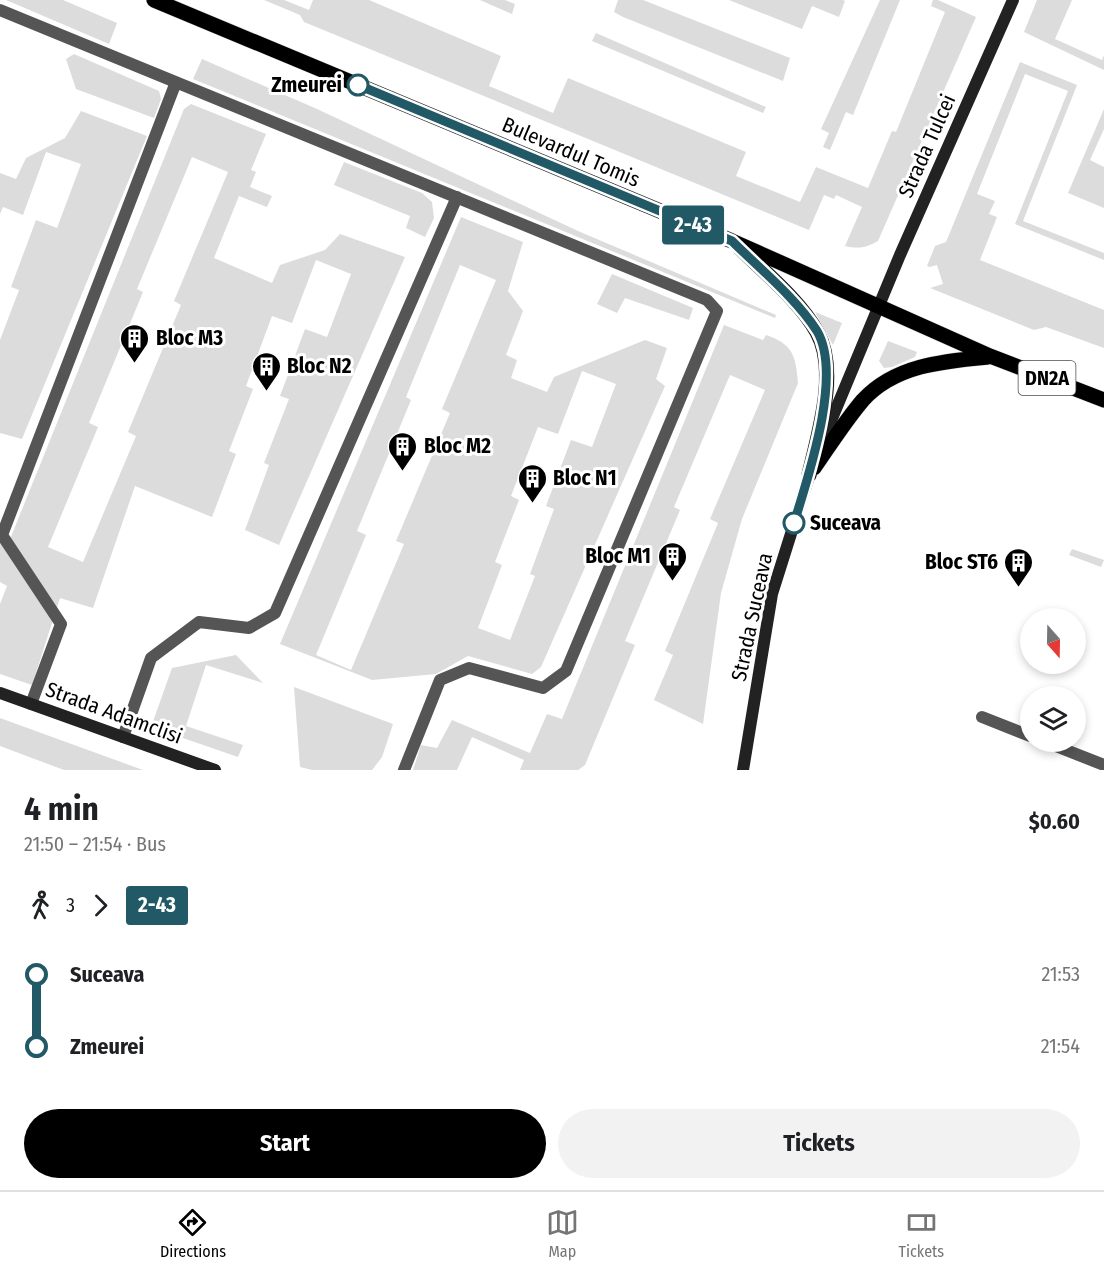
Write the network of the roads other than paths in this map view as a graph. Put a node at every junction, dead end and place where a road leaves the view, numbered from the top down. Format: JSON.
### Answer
{"nodes":[{"id":1,"x":154,"y":0,"type":"edge"},
{"id":2,"x":1013,"y":0,"type":"edge"},
{"id":3,"x":0,"y":10,"type":"edge"},
{"id":4,"x":176,"y":82,"type":"junction"},
{"id":5,"x":457,"y":197,"type":"junction"},
{"id":6,"x":732,"y":241,"type":"junction"},
{"id":7,"x":879,"y":308,"type":"junction"},
{"id":8,"x":990,"y":356,"type":"junction"},
{"id":9,"x":1104,"y":400,"type":"edge"},
{"id":10,"x":809,"y":475,"type":"junction"},
{"id":11,"x":0,"y":693,"type":"edge"},
{"id":12,"x":31,"y":704,"type":"junction"},
{"id":13,"x":982,"y":717,"type":"dead end"},
{"id":14,"x":1020,"y":732,"type":"edge"},
{"id":15,"x":123,"y":737,"type":"junction"},
{"id":16,"x":1071,"y":752,"type":"edge"},
{"id":17,"x":1104,"y":765,"type":"edge"},
{"id":18,"x":215,"y":770,"type":"edge"},
{"id":19,"x":404,"y":770,"type":"edge"},
{"id":20,"x":743,"y":770,"type":"edge"}],
"edges":[{"from":1,"to":6,"type":"main road","name":"Bulevardul Tomis","number":"DN2A"},
{"from":2,"to":7,"type":"street","name":"Strada Tulcei"},
{"from":3,"to":4,"type":"street"},
{"from":4,"to":5,"type":"street"},
{"from":4,"to":12,"type":"street"},
{"from":5,"to":15,"type":"street"},
{"from":5,"to":19,"type":"street"},
{"from":6,"to":7,"type":"main road","name":"Bulevardul Tomis","number":"DN2A"},
{"from":6,"to":10,"type":"main road"},
{"from":7,"to":8,"type":"main road","name":"Bulevardul Tomis","number":"DN2A"},
{"from":7,"to":10,"type":"street","name":"Strada Suceava"},
{"from":8,"to":9,"type":"main road","name":"Bulevardul Tomis","number":"DN2A"},
{"from":8,"to":10,"type":"main road"},
{"from":10,"to":20,"type":"street","name":"Strada Suceava"},
{"from":11,"to":12,"type":"street","name":"Strada Adamclisi"},
{"from":12,"to":15,"type":"street","name":"Strada Adamclisi"},
{"from":13,"to":14,"type":"street"},
{"from":15,"to":18,"type":"street","name":"Strada Adamclisi"},
{"from":16,"to":17,"type":"street"}]}
